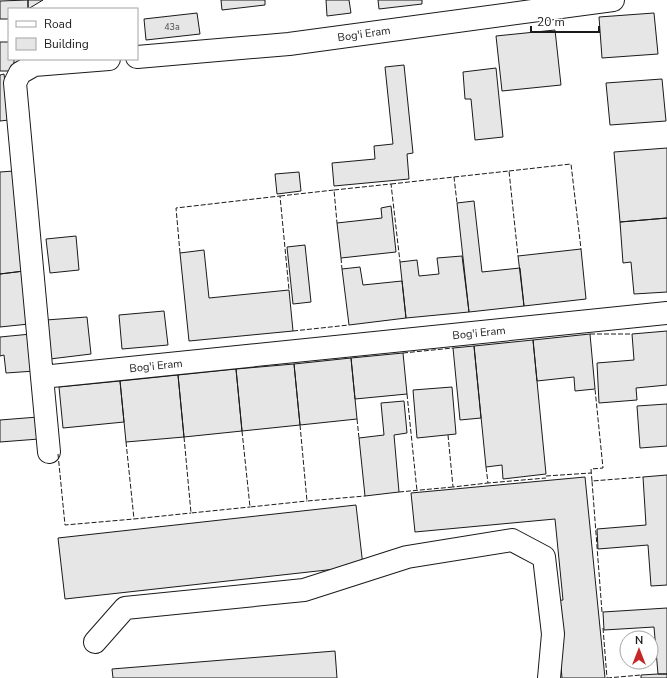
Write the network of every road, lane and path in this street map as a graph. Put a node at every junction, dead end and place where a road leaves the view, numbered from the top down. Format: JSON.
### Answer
{"nodes":[{"id":1,"x":613,"y":0,"type":"edge"},
{"id":2,"x":138,"y":57,"type":"edge"},
{"id":3,"x":96,"y":60,"type":"edge"},
{"id":4,"x":667,"y":314,"type":"edge"},
{"id":5,"x":42,"y":377,"type":"junction"},
{"id":6,"x":49,"y":452,"type":"dead end"},
{"id":7,"x":95,"y":642,"type":"dead end"},
{"id":8,"x":549,"y":678,"type":"edge"}],
"edges":[{"from":1,"to":2,"type":"street","name":"Bog'i Eram"},
{"from":3,"to":5,"type":"street"},
{"from":4,"to":5,"type":"street","name":"Bog'i Eram"},
{"from":5,"to":6,"type":"street"},
{"from":7,"to":8,"type":"street"}]}
